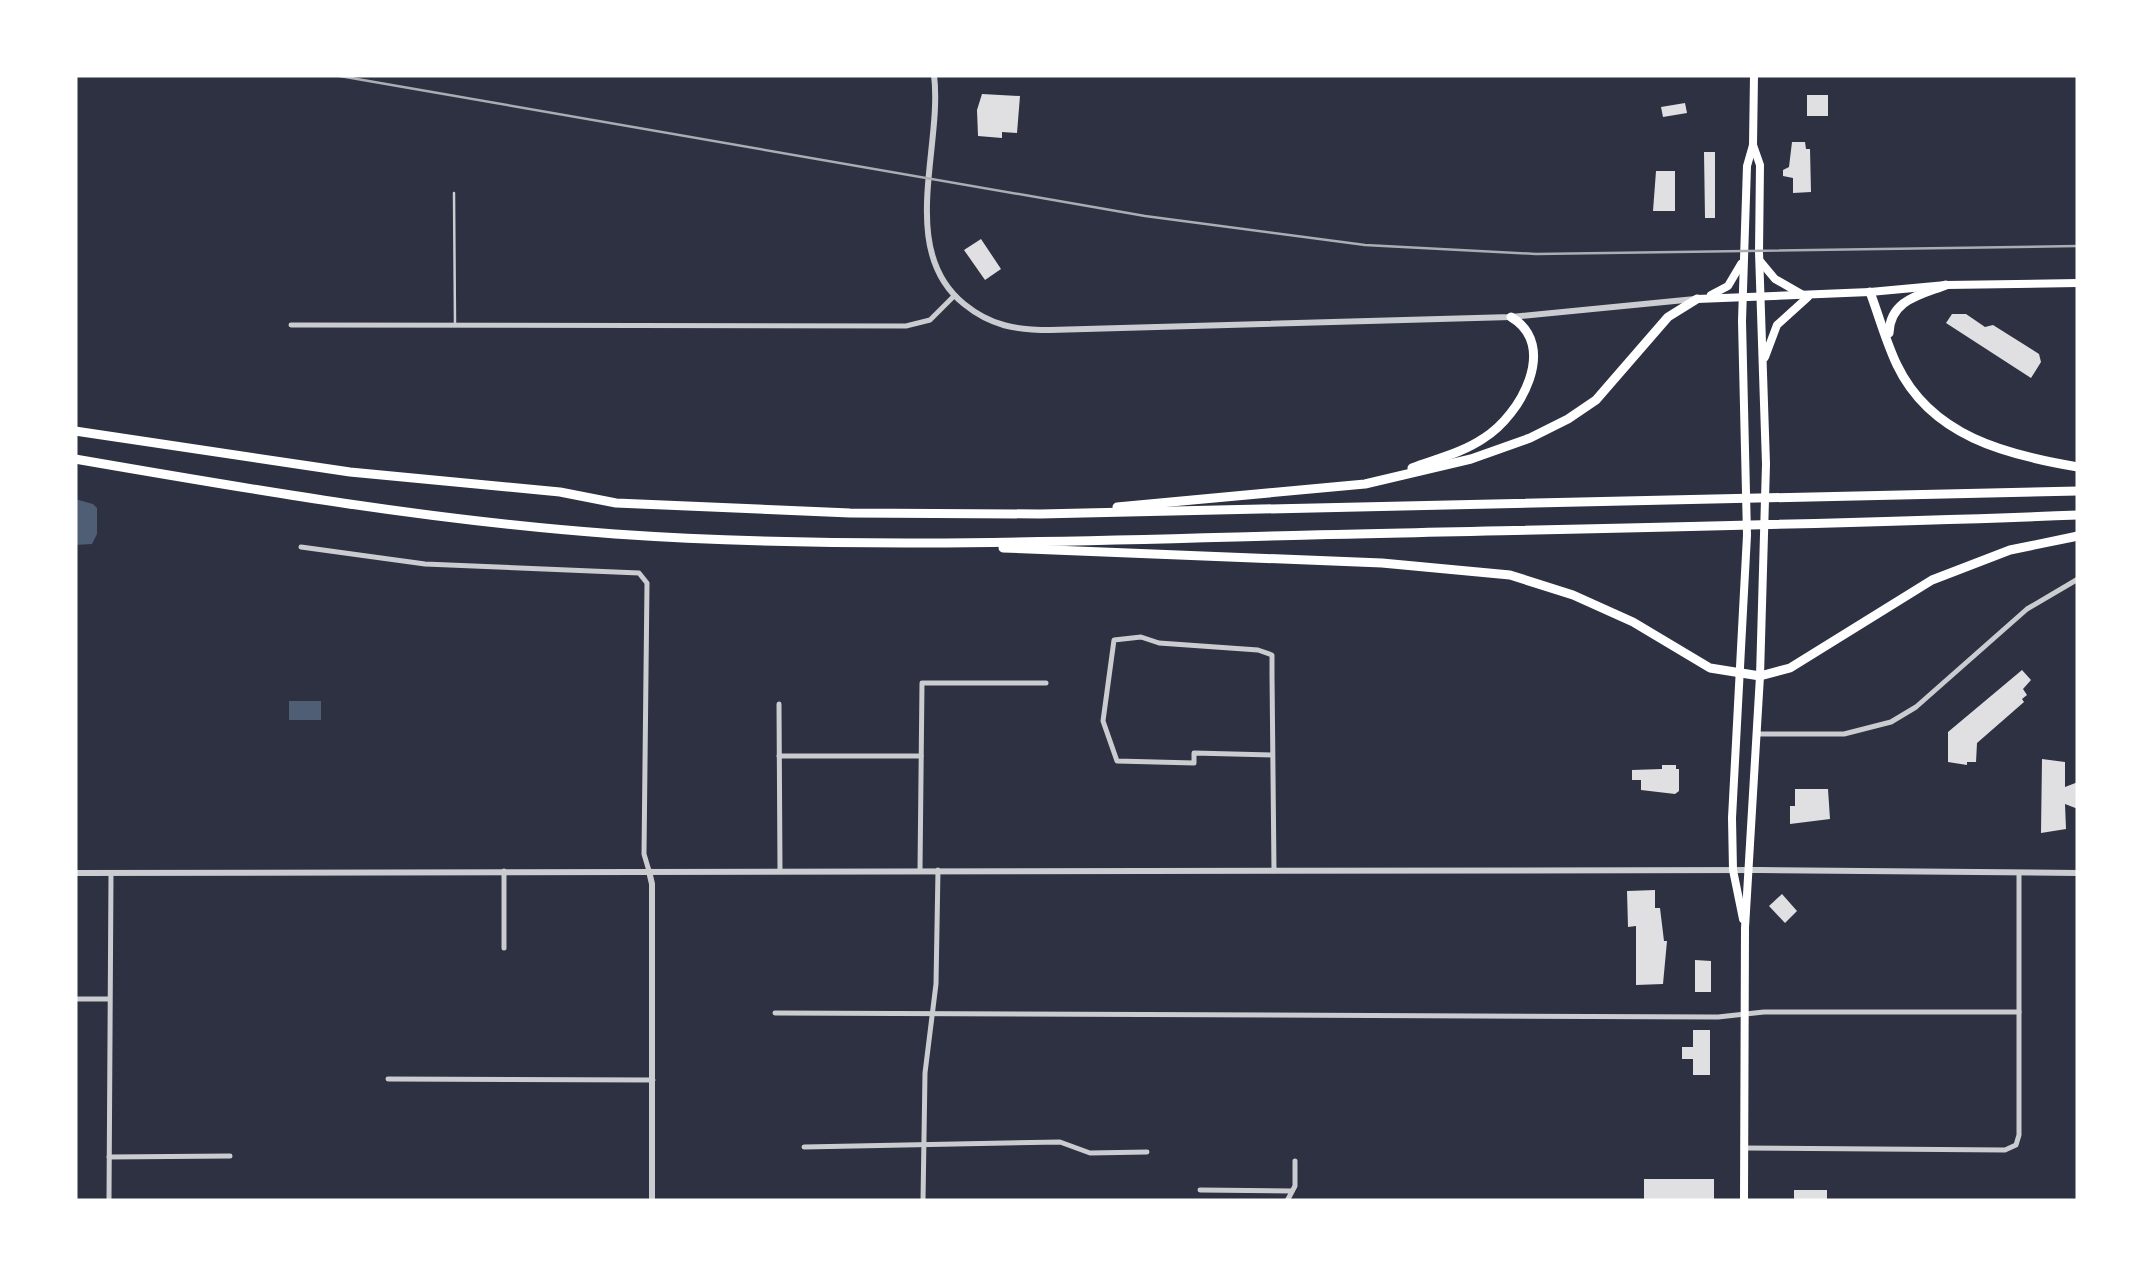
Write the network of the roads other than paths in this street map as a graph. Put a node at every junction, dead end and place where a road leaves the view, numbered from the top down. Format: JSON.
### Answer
{"nodes":[{"id":1,"x":934,"y":75,"type":"edge"},
{"id":2,"x":1754,"y":75,"type":"edge"},
{"id":3,"x":1754,"y":145,"type":"junction"},
{"id":4,"x":454,"y":193,"type":"dead end"},
{"id":5,"x":1744,"y":256,"type":"junction"},
{"id":6,"x":1759,"y":259,"type":"junction"},
{"id":7,"x":2078,"y":283,"type":"edge"},
{"id":8,"x":1946,"y":286,"type":"junction"},
{"id":9,"x":1870,"y":292,"type":"junction"},
{"id":10,"x":954,"y":296,"type":"junction"},
{"id":11,"x":1808,"y":297,"type":"junction"},
{"id":12,"x":1760,"y":298,"type":"junction"},
{"id":13,"x":1697,"y":299,"type":"junction"},
{"id":14,"x":1742,"y":299,"type":"junction"},
{"id":15,"x":1511,"y":317,"type":"junction"},
{"id":16,"x":291,"y":325,"type":"dead end"},
{"id":17,"x":454,"y":325,"type":"junction"},
{"id":18,"x":1892,"y":351,"type":"junction"},
{"id":19,"x":1763,"y":366,"type":"junction"},
{"id":20,"x":75,"y":430,"type":"edge"},
{"id":21,"x":75,"y":459,"type":"edge"},
{"id":22,"x":2078,"y":466,"type":"edge"},
{"id":23,"x":1366,"y":484,"type":"junction"},
{"id":24,"x":2078,"y":491,"type":"edge"},
{"id":25,"x":1040,"y":514,"type":"junction"},
{"id":26,"x":2078,"y":515,"type":"edge"},
{"id":27,"x":2078,"y":536,"type":"edge"},
{"id":28,"x":929,"y":544,"type":"junction"},
{"id":29,"x":301,"y":547,"type":"dead end"},
{"id":30,"x":2078,"y":579,"type":"edge"},
{"id":31,"x":1742,"y":675,"type":"junction"},
{"id":32,"x":1760,"y":676,"type":"junction"},
{"id":33,"x":1046,"y":683,"type":"dead end"},
{"id":34,"x":779,"y":704,"type":"dead end"},
{"id":35,"x":1756,"y":734,"type":"junction"},
{"id":36,"x":1273,"y":754,"type":"junction"},
{"id":37,"x":780,"y":756,"type":"junction"},
{"id":38,"x":921,"y":756,"type":"junction"},
{"id":39,"x":920,"y":870,"type":"junction"},
{"id":40,"x":938,"y":870,"type":"junction"},
{"id":41,"x":1733,"y":870,"type":"junction"},
{"id":42,"x":1750,"y":870,"type":"junction"},
{"id":43,"x":504,"y":871,"type":"junction"},
{"id":44,"x":649,"y":871,"type":"junction"},
{"id":45,"x":780,"y":871,"type":"junction"},
{"id":46,"x":1274,"y":871,"type":"junction"},
{"id":47,"x":75,"y":873,"type":"edge"},
{"id":48,"x":112,"y":873,"type":"junction"},
{"id":49,"x":2020,"y":873,"type":"junction"},
{"id":50,"x":2078,"y":873,"type":"edge"},
{"id":51,"x":1745,"y":928,"type":"junction"},
{"id":52,"x":504,"y":948,"type":"dead end"},
{"id":53,"x":75,"y":999,"type":"edge"},
{"id":54,"x":109,"y":999,"type":"junction"},
{"id":55,"x":775,"y":1012,"type":"dead end"},
{"id":56,"x":930,"y":1012,"type":"junction"},
{"id":57,"x":2019,"y":1012,"type":"junction"},
{"id":58,"x":1745,"y":1014,"type":"junction"},
{"id":59,"x":388,"y":1079,"type":"dead end"},
{"id":60,"x":653,"y":1080,"type":"junction"},
{"id":61,"x":923,"y":1145,"type":"junction"},
{"id":62,"x":804,"y":1147,"type":"dead end"},
{"id":63,"x":1744,"y":1148,"type":"junction"},
{"id":64,"x":1147,"y":1152,"type":"dead end"},
{"id":65,"x":109,"y":1156,"type":"junction"},
{"id":66,"x":230,"y":1156,"type":"dead end"},
{"id":67,"x":1296,"y":1160,"type":"dead end"},
{"id":68,"x":1200,"y":1190,"type":"dead end"},
{"id":69,"x":1292,"y":1192,"type":"junction"},
{"id":70,"x":109,"y":1201,"type":"edge"},
{"id":71,"x":652,"y":1201,"type":"edge"},
{"id":72,"x":923,"y":1201,"type":"edge"},
{"id":73,"x":1287,"y":1201,"type":"edge"},
{"id":74,"x":1744,"y":1201,"type":"edge"}],
"edges":[{"from":1,"to":10,"type":"street"},
{"from":2,"to":3,"type":"main road"},
{"from":3,"to":5,"type":"main road"},
{"from":3,"to":6,"type":"main road"},
{"from":4,"to":17,"type":"lane"},
{"from":5,"to":13,"type":"main road"},
{"from":5,"to":14,"type":"main road"},
{"from":6,"to":11,"type":"main road"},
{"from":6,"to":12,"type":"main road"},
{"from":7,"to":8,"type":"main road"},
{"from":8,"to":9,"type":"main road"},
{"from":8,"to":18,"type":"highway"},
{"from":9,"to":11,"type":"main road"},
{"from":9,"to":18,"type":"highway"},
{"from":10,"to":15,"type":"street"},
{"from":10,"to":17,"type":"street"},
{"from":11,"to":12,"type":"main road"},
{"from":11,"to":19,"type":"main road"},
{"from":12,"to":14,"type":"main road"},
{"from":12,"to":19,"type":"main road"},
{"from":13,"to":14,"type":"main road"},
{"from":13,"to":15,"type":"street"},
{"from":13,"to":23,"type":"highway"},
{"from":14,"to":31,"type":"main road"},
{"from":15,"to":23,"type":"highway"},
{"from":16,"to":17,"type":"street"},
{"from":18,"to":22,"type":"highway"},
{"from":19,"to":32,"type":"main road"},
{"from":20,"to":25,"type":"highway"},
{"from":21,"to":28,"type":"highway"},
{"from":23,"to":25,"type":"highway"},
{"from":24,"to":25,"type":"highway"},
{"from":26,"to":28,"type":"highway"},
{"from":27,"to":32,"type":"highway"},
{"from":28,"to":31,"type":"highway"},
{"from":29,"to":44,"type":"street"},
{"from":30,"to":35,"type":"street"},
{"from":31,"to":32,"type":"highway"},
{"from":31,"to":41,"type":"main road"},
{"from":32,"to":35,"type":"main road"},
{"from":33,"to":38,"type":"street"},
{"from":34,"to":37,"type":"street"},
{"from":35,"to":42,"type":"main road"},
{"from":36,"to":36,"type":"street"},
{"from":36,"to":46,"type":"street"},
{"from":37,"to":38,"type":"street"},
{"from":37,"to":45,"type":"street"},
{"from":38,"to":39,"type":"street"},
{"from":39,"to":40,"type":"street"},
{"from":39,"to":45,"type":"street"},
{"from":40,"to":46,"type":"street"},
{"from":40,"to":56,"type":"street"},
{"from":41,"to":42,"type":"street"},
{"from":41,"to":46,"type":"street"},
{"from":41,"to":51,"type":"main road"},
{"from":42,"to":49,"type":"street"},
{"from":42,"to":51,"type":"main road"},
{"from":43,"to":44,"type":"street"},
{"from":43,"to":48,"type":"street"},
{"from":43,"to":52,"type":"street"},
{"from":44,"to":45,"type":"street"},
{"from":44,"to":60,"type":"street"},
{"from":47,"to":48,"type":"street"},
{"from":48,"to":54,"type":"street"},
{"from":49,"to":50,"type":"street"},
{"from":49,"to":57,"type":"street"},
{"from":51,"to":58,"type":"main road"},
{"from":53,"to":54,"type":"street"},
{"from":54,"to":65,"type":"street"},
{"from":55,"to":56,"type":"street"},
{"from":56,"to":58,"type":"street"},
{"from":56,"to":61,"type":"street"},
{"from":57,"to":58,"type":"street"},
{"from":57,"to":63,"type":"street"},
{"from":58,"to":63,"type":"main road"},
{"from":59,"to":60,"type":"street"},
{"from":60,"to":71,"type":"street"},
{"from":61,"to":62,"type":"street"},
{"from":61,"to":64,"type":"street"},
{"from":61,"to":72,"type":"street"},
{"from":63,"to":74,"type":"main road"},
{"from":65,"to":66,"type":"street"},
{"from":65,"to":70,"type":"street"},
{"from":67,"to":69,"type":"street"},
{"from":68,"to":69,"type":"street"},
{"from":69,"to":73,"type":"street"}]}
